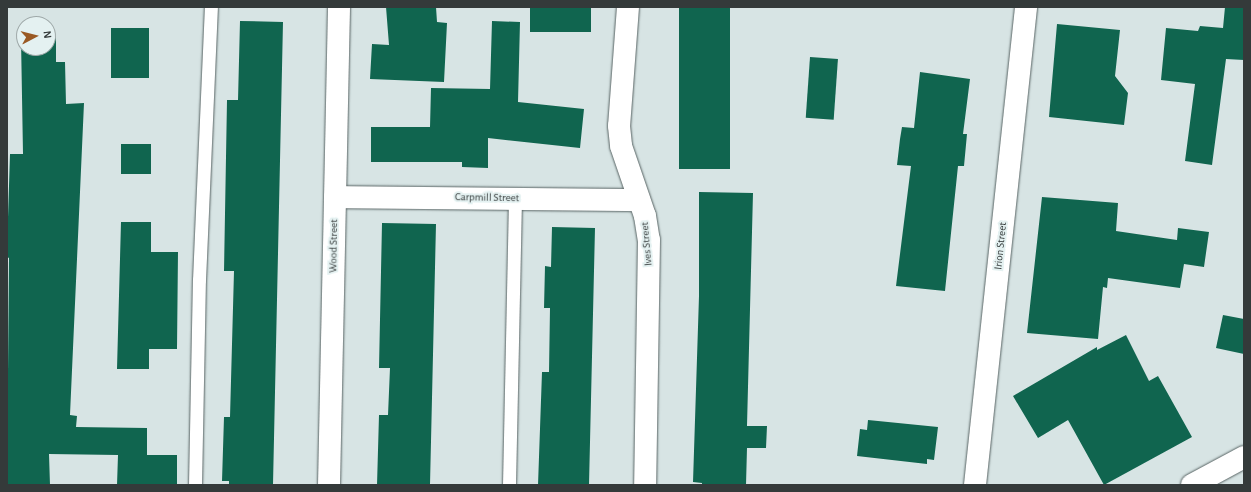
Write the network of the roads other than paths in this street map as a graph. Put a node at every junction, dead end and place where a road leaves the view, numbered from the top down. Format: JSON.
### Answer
{"nodes":[{"id":1,"x":211,"y":7,"type":"edge"},
{"id":2,"x":340,"y":7,"type":"edge"},
{"id":3,"x":628,"y":7,"type":"edge"},
{"id":4,"x":1026,"y":7,"type":"edge"},
{"id":5,"x":335,"y":196,"type":"junction"},
{"id":6,"x":515,"y":198,"type":"junction"},
{"id":7,"x":640,"y":200,"type":"junction"},
{"id":8,"x":1244,"y":457,"type":"edge"},
{"id":9,"x":195,"y":485,"type":"edge"},
{"id":10,"x":329,"y":485,"type":"edge"},
{"id":11,"x":509,"y":485,"type":"edge"},
{"id":12,"x":645,"y":485,"type":"edge"},
{"id":13,"x":975,"y":485,"type":"edge"},
{"id":14,"x":1192,"y":485,"type":"edge"}],
"edges":[{"from":1,"to":9,"type":"lane"},
{"from":2,"to":5,"type":"street","name":"Wood Street"},
{"from":3,"to":7,"type":"street","name":"Ives Street"},
{"from":4,"to":13,"type":"street","name":"Irion Street"},
{"from":5,"to":6,"type":"street","name":"Carpmill Street"},
{"from":5,"to":10,"type":"street","name":"Wood Street"},
{"from":6,"to":7,"type":"street","name":"Carpmill Street"},
{"from":6,"to":11,"type":"lane"},
{"from":7,"to":12,"type":"street","name":"Ives Street"},
{"from":8,"to":14,"type":"street"}]}
